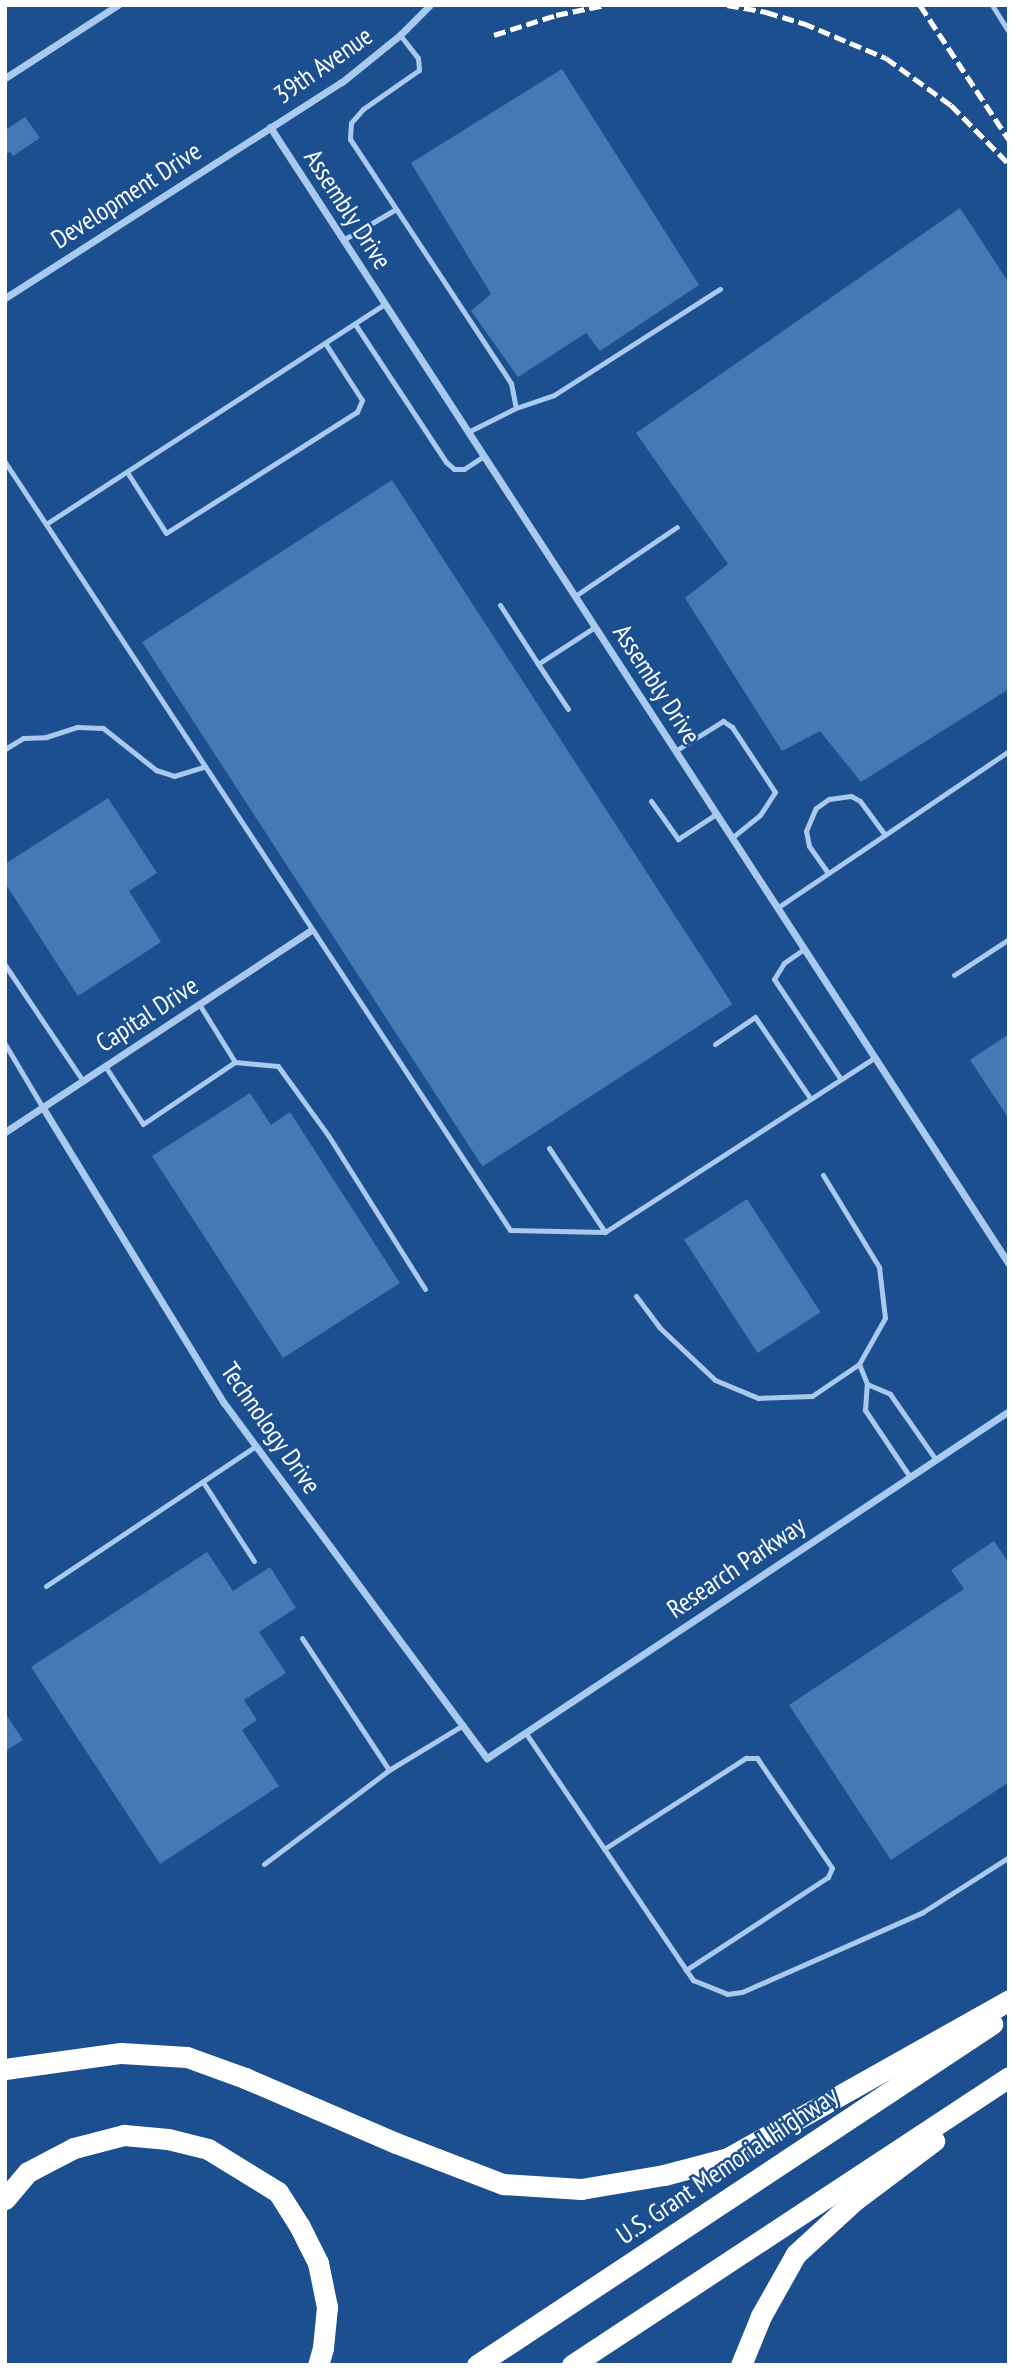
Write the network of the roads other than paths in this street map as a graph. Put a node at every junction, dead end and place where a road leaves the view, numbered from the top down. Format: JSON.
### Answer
{"nodes":[{"id":1,"x":118,"y":5,"type":"edge"},
{"id":2,"x":430,"y":5,"type":"edge"},
{"id":3,"x":992,"y":5,"type":"edge"},
{"id":4,"x":104,"y":9,"type":"edge"},
{"id":5,"x":1009,"y":32,"type":"edge"},
{"id":6,"x":400,"y":35,"type":"junction"},
{"id":7,"x":5,"y":78,"type":"edge"},
{"id":8,"x":270,"y":127,"type":"junction"},
{"id":9,"x":396,"y":209,"type":"junction"},
{"id":10,"x":343,"y":240,"type":"junction"},
{"id":11,"x":720,"y":289,"type":"dead end"},
{"id":12,"x":5,"y":298,"type":"edge"},
{"id":13,"x":385,"y":304,"type":"junction"},
{"id":14,"x":355,"y":324,"type":"junction"},
{"id":15,"x":325,"y":343,"type":"junction"},
{"id":16,"x":516,"y":408,"type":"junction"},
{"id":17,"x":468,"y":432,"type":"junction"},
{"id":18,"x":484,"y":456,"type":"junction"},
{"id":19,"x":5,"y":461,"type":"edge"},
{"id":20,"x":127,"y":472,"type":"junction"},
{"id":21,"x":46,"y":524,"type":"junction"},
{"id":22,"x":677,"y":527,"type":"dead end"},
{"id":23,"x":575,"y":596,"type":"junction"},
{"id":24,"x":499,"y":605,"type":"dead end"},
{"id":25,"x":595,"y":627,"type":"junction"},
{"id":26,"x":538,"y":664,"type":"junction"},
{"id":27,"x":568,"y":709,"type":"dead end"},
{"id":28,"x":5,"y":749,"type":"edge"},
{"id":29,"x":675,"y":751,"type":"junction"},
{"id":30,"x":1009,"y":751,"type":"edge"},
{"id":31,"x":204,"y":767,"type":"junction"},
{"id":32,"x":651,"y":802,"type":"dead end"},
{"id":33,"x":716,"y":814,"type":"junction"},
{"id":34,"x":886,"y":835,"type":"junction"},
{"id":35,"x":732,"y":838,"type":"junction"},
{"id":36,"x":828,"y":873,"type":"junction"},
{"id":37,"x":777,"y":908,"type":"junction"},
{"id":38,"x":311,"y":930,"type":"junction"},
{"id":39,"x":1009,"y":939,"type":"edge"},
{"id":40,"x":804,"y":949,"type":"junction"},
{"id":41,"x":5,"y":965,"type":"edge"},
{"id":42,"x":954,"y":975,"type":"dead end"},
{"id":43,"x":199,"y":1004,"type":"junction"},
{"id":44,"x":5,"y":1044,"type":"edge"},
{"id":45,"x":715,"y":1044,"type":"dead end"},
{"id":46,"x":875,"y":1057,"type":"junction"},
{"id":47,"x":234,"y":1062,"type":"junction"},
{"id":48,"x":106,"y":1066,"type":"junction"},
{"id":49,"x":840,"y":1078,"type":"junction"},
{"id":50,"x":83,"y":1081,"type":"junction"},
{"id":51,"x":810,"y":1098,"type":"junction"},
{"id":52,"x":43,"y":1108,"type":"junction"},
{"id":53,"x":5,"y":1132,"type":"edge"},
{"id":54,"x":549,"y":1148,"type":"dead end"},
{"id":55,"x":823,"y":1175,"type":"dead end"},
{"id":56,"x":605,"y":1232,"type":"junction"},
{"id":57,"x":1009,"y":1264,"type":"edge"},
{"id":58,"x":425,"y":1289,"type":"dead end"},
{"id":59,"x":636,"y":1296,"type":"dead end"},
{"id":60,"x":859,"y":1364,"type":"junction"},
{"id":61,"x":867,"y":1384,"type":"junction"},
{"id":62,"x":1009,"y":1411,"type":"edge"},
{"id":63,"x":256,"y":1447,"type":"junction"},
{"id":64,"x":936,"y":1460,"type":"junction"},
{"id":65,"x":909,"y":1477,"type":"junction"},
{"id":66,"x":203,"y":1482,"type":"junction"},
{"id":67,"x":254,"y":1561,"type":"dead end"},
{"id":68,"x":46,"y":1586,"type":"dead end"},
{"id":69,"x":302,"y":1638,"type":"dead end"},
{"id":70,"x":463,"y":1725,"type":"junction"},
{"id":71,"x":525,"y":1732,"type":"junction"},
{"id":72,"x":487,"y":1758,"type":"joint"},
{"id":73,"x":389,"y":1770,"type":"junction"},
{"id":74,"x":604,"y":1849,"type":"junction"},
{"id":75,"x":1009,"y":1857,"type":"edge"},
{"id":76,"x":264,"y":1864,"type":"dead end"},
{"id":77,"x":686,"y":1970,"type":"junction"},
{"id":78,"x":1009,"y":2000,"type":"edge"},
{"id":79,"x":1009,"y":2013,"type":"edge"},
{"id":80,"x":5,"y":2068,"type":"edge"},
{"id":81,"x":1009,"y":2077,"type":"edge"},
{"id":82,"x":1009,"y":2086,"type":"edge"},
{"id":83,"x":5,"y":2199,"type":"edge"},
{"id":84,"x":318,"y":2365,"type":"edge"},
{"id":85,"x":477,"y":2365,"type":"edge"},
{"id":86,"x":572,"y":2365,"type":"edge"},
{"id":87,"x":741,"y":2365,"type":"edge"}],
"edges":[{"from":1,"to":4,"type":"street"},
{"from":2,"to":6,"type":"street","name":"39th Avenue"},
{"from":3,"to":5,"type":"lane"},
{"from":4,"to":7,"type":"street"},
{"from":6,"to":8,"type":"street","name":"39th Avenue"},
{"from":6,"to":9,"type":"lane"},
{"from":8,"to":10,"type":"street","name":"Assembly Drive"},
{"from":8,"to":12,"type":"street","name":"Development Drive"},
{"from":9,"to":10,"type":"lane"},
{"from":9,"to":16,"type":"lane"},
{"from":10,"to":13,"type":"street","name":"Assembly Drive"},
{"from":11,"to":16,"type":"lane"},
{"from":13,"to":14,"type":"lane"},
{"from":13,"to":17,"type":"street","name":"Assembly Drive"},
{"from":14,"to":15,"type":"lane"},
{"from":14,"to":18,"type":"lane"},
{"from":15,"to":20,"type":"lane"},
{"from":15,"to":20,"type":"lane"},
{"from":16,"to":17,"type":"lane"},
{"from":17,"to":18,"type":"street","name":"Assembly Drive"},
{"from":18,"to":23,"type":"street","name":"Assembly Drive"},
{"from":19,"to":21,"type":"lane"},
{"from":20,"to":21,"type":"lane"},
{"from":21,"to":31,"type":"lane"},
{"from":22,"to":23,"type":"lane"},
{"from":23,"to":25,"type":"street","name":"Assembly Drive"},
{"from":24,"to":26,"type":"lane"},
{"from":25,"to":26,"type":"lane"},
{"from":25,"to":29,"type":"street","name":"Assembly Drive"},
{"from":26,"to":27,"type":"lane"},
{"from":28,"to":31,"type":"lane"},
{"from":29,"to":33,"type":"street","name":"Assembly Drive"},
{"from":29,"to":35,"type":"lane"},
{"from":30,"to":34,"type":"lane"},
{"from":31,"to":38,"type":"lane"},
{"from":32,"to":33,"type":"lane"},
{"from":33,"to":35,"type":"street","name":"Assembly Drive"},
{"from":34,"to":36,"type":"lane"},
{"from":34,"to":36,"type":"lane"},
{"from":35,"to":37,"type":"street","name":"Assembly Drive"},
{"from":36,"to":37,"type":"lane"},
{"from":37,"to":40,"type":"street","name":"Assembly Drive"},
{"from":38,"to":43,"type":"street","name":"Capital Drive"},
{"from":38,"to":56,"type":"lane"},
{"from":39,"to":42,"type":"lane"},
{"from":40,"to":46,"type":"street","name":"Assembly Drive"},
{"from":40,"to":49,"type":"lane"},
{"from":41,"to":50,"type":"lane"},
{"from":43,"to":47,"type":"lane"},
{"from":43,"to":48,"type":"street","name":"Capital Drive"},
{"from":44,"to":52,"type":"lane"},
{"from":45,"to":51,"type":"lane"},
{"from":46,"to":49,"type":"lane"},
{"from":46,"to":57,"type":"street","name":"Assembly Drive"},
{"from":47,"to":48,"type":"lane"},
{"from":47,"to":58,"type":"lane"},
{"from":48,"to":50,"type":"street","name":"Capital Drive"},
{"from":49,"to":51,"type":"lane"},
{"from":50,"to":52,"type":"street","name":"Capital Drive"},
{"from":51,"to":56,"type":"lane"},
{"from":52,"to":53,"type":"street","name":"Capital Drive"},
{"from":52,"to":63,"type":"street","name":"Technology Drive"},
{"from":54,"to":56,"type":"lane"},
{"from":55,"to":60,"type":"lane"},
{"from":59,"to":60,"type":"lane"},
{"from":60,"to":61,"type":"lane"},
{"from":61,"to":64,"type":"lane"},
{"from":61,"to":65,"type":"lane"},
{"from":62,"to":64,"type":"street","name":"Research Parkway"},
{"from":63,"to":66,"type":"lane"},
{"from":63,"to":70,"type":"street","name":"Technology Drive"},
{"from":64,"to":65,"type":"street","name":"Research Parkway"},
{"from":65,"to":71,"type":"street","name":"Research Parkway"},
{"from":66,"to":67,"type":"lane"},
{"from":66,"to":68,"type":"lane"},
{"from":69,"to":73,"type":"lane"},
{"from":70,"to":72,"type":"street","name":"Technology Drive"},
{"from":70,"to":73,"type":"lane"},
{"from":71,"to":72,"type":"street","name":"Research Parkway"},
{"from":71,"to":74,"type":"lane"},
{"from":73,"to":76,"type":"lane"},
{"from":74,"to":77,"type":"lane"},
{"from":74,"to":77,"type":"lane"},
{"from":75,"to":77,"type":"lane"},
{"from":78,"to":80,"type":"highway"},
{"from":79,"to":85,"type":"highway","name":"U.S. Grant Memorial Highway"},
{"from":81,"to":86,"type":"highway"},
{"from":82,"to":87,"type":"highway"},
{"from":83,"to":84,"type":"highway"}]}
